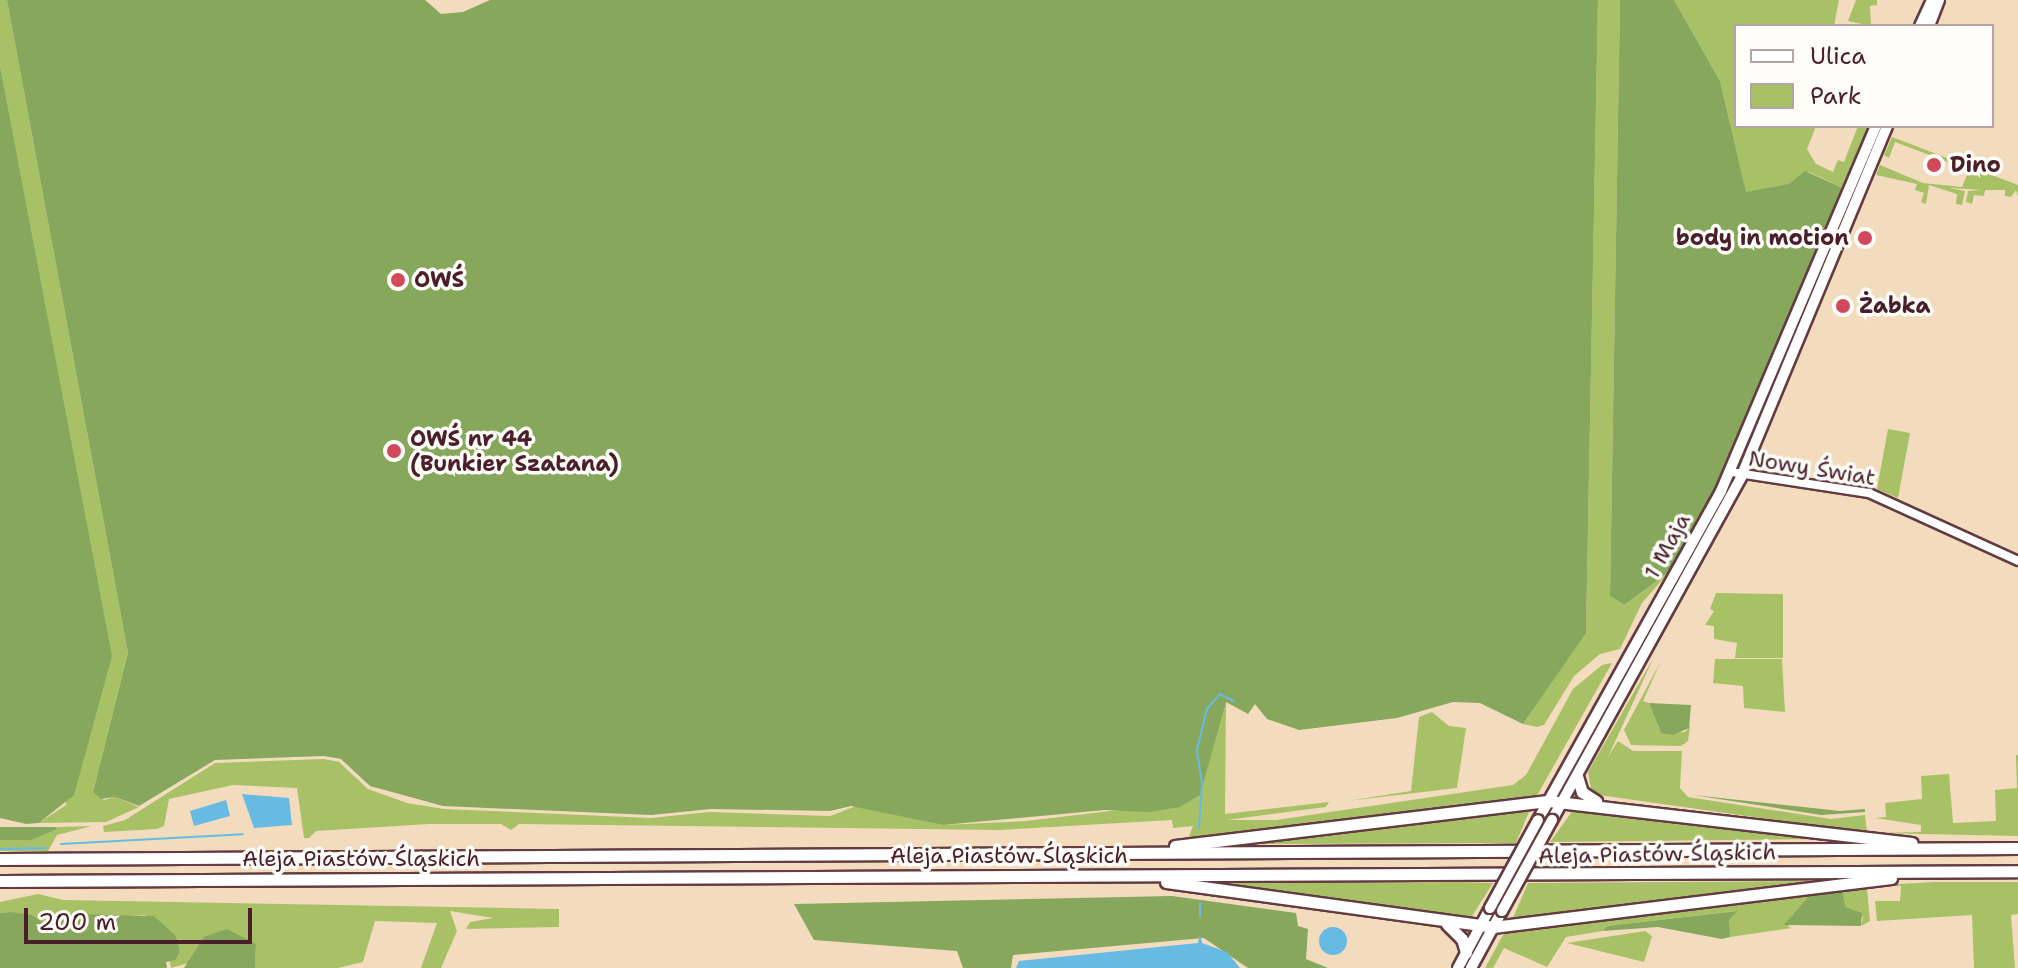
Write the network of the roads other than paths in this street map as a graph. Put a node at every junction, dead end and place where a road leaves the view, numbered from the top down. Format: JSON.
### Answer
{"nodes":[{"id":1,"x":1932,"y":0,"type":"edge"},
{"id":2,"x":1939,"y":0,"type":"edge"},
{"id":3,"x":1921,"y":24,"type":"edge"},
{"id":4,"x":1930,"y":24,"type":"edge"},
{"id":5,"x":1875,"y":128,"type":"edge"},
{"id":6,"x":1886,"y":128,"type":"edge"},
{"id":7,"x":1736,"y":474,"type":"junction"},
{"id":8,"x":2018,"y":561,"type":"edge"},
{"id":9,"x":1577,"y":776,"type":"junction"},
{"id":10,"x":1549,"y":801,"type":"junction"},
{"id":11,"x":1563,"y":801,"type":"junction"},
{"id":12,"x":1604,"y":805,"type":"junction"},
{"id":13,"x":1961,"y":848,"type":"junction"},
{"id":14,"x":2018,"y":848,"type":"edge"},
{"id":15,"x":1122,"y":853,"type":"junction"},
{"id":16,"x":0,"y":859,"type":"edge"},
{"id":17,"x":1963,"y":871,"type":"junction"},
{"id":18,"x":2018,"y":871,"type":"edge"},
{"id":19,"x":1126,"y":876,"type":"junction"},
{"id":20,"x":0,"y":881,"type":"edge"},
{"id":21,"x":1443,"y":922,"type":"junction"},
{"id":22,"x":1480,"y":926,"type":"junction"},
{"id":23,"x":1493,"y":927,"type":"junction"},
{"id":24,"x":1466,"y":952,"type":"junction"},
{"id":25,"x":1458,"y":968,"type":"edge"},
{"id":26,"x":1471,"y":968,"type":"edge"}],
"edges":[{"from":1,"to":3,"type":"main road"},
{"from":2,"to":4,"type":"main road"},
{"from":5,"to":7,"type":"main road","name":"1 Maja"},
{"from":6,"to":7,"type":"main road","name":"1 Maja"},
{"from":7,"to":8,"type":"street","name":"Nowy Świat"},
{"from":7,"to":9,"type":"main road","name":"1 Maja"},
{"from":7,"to":10,"type":"main road","name":"1 Maja"},
{"from":9,"to":11,"type":"main road","name":"1 Maja"},
{"from":9,"to":12,"type":"highway"},
{"from":10,"to":11,"type":"highway"},
{"from":10,"to":15,"type":"highway"},
{"from":10,"to":22,"type":"main road","name":"1 Maja","bridge":true},
{"from":11,"to":12,"type":"highway"},
{"from":11,"to":23,"type":"main road","name":"1 Maja","bridge":true},
{"from":12,"to":13,"type":"highway"},
{"from":13,"to":14,"type":"highway","name":"Aleja Piastów Śląskich"},
{"from":13,"to":15,"type":"highway","name":"Aleja Piastów Śląskich"},
{"from":15,"to":16,"type":"highway","name":"Aleja Piastów Śląskich"},
{"from":17,"to":18,"type":"highway","name":"Aleja Piastów Śląskich"},
{"from":17,"to":19,"type":"highway","name":"Aleja Piastów Śląskich"},
{"from":17,"to":23,"type":"highway"},
{"from":19,"to":20,"type":"highway","name":"Aleja Piastów Śląskich"},
{"from":19,"to":21,"type":"highway"},
{"from":21,"to":22,"type":"highway"},
{"from":21,"to":24,"type":"highway"},
{"from":22,"to":23,"type":"highway"},
{"from":22,"to":24,"type":"main road","name":"1 Maja"},
{"from":23,"to":26,"type":"main road","name":"1 Maja"},
{"from":24,"to":25,"type":"main road","name":"1 Maja"}]}
